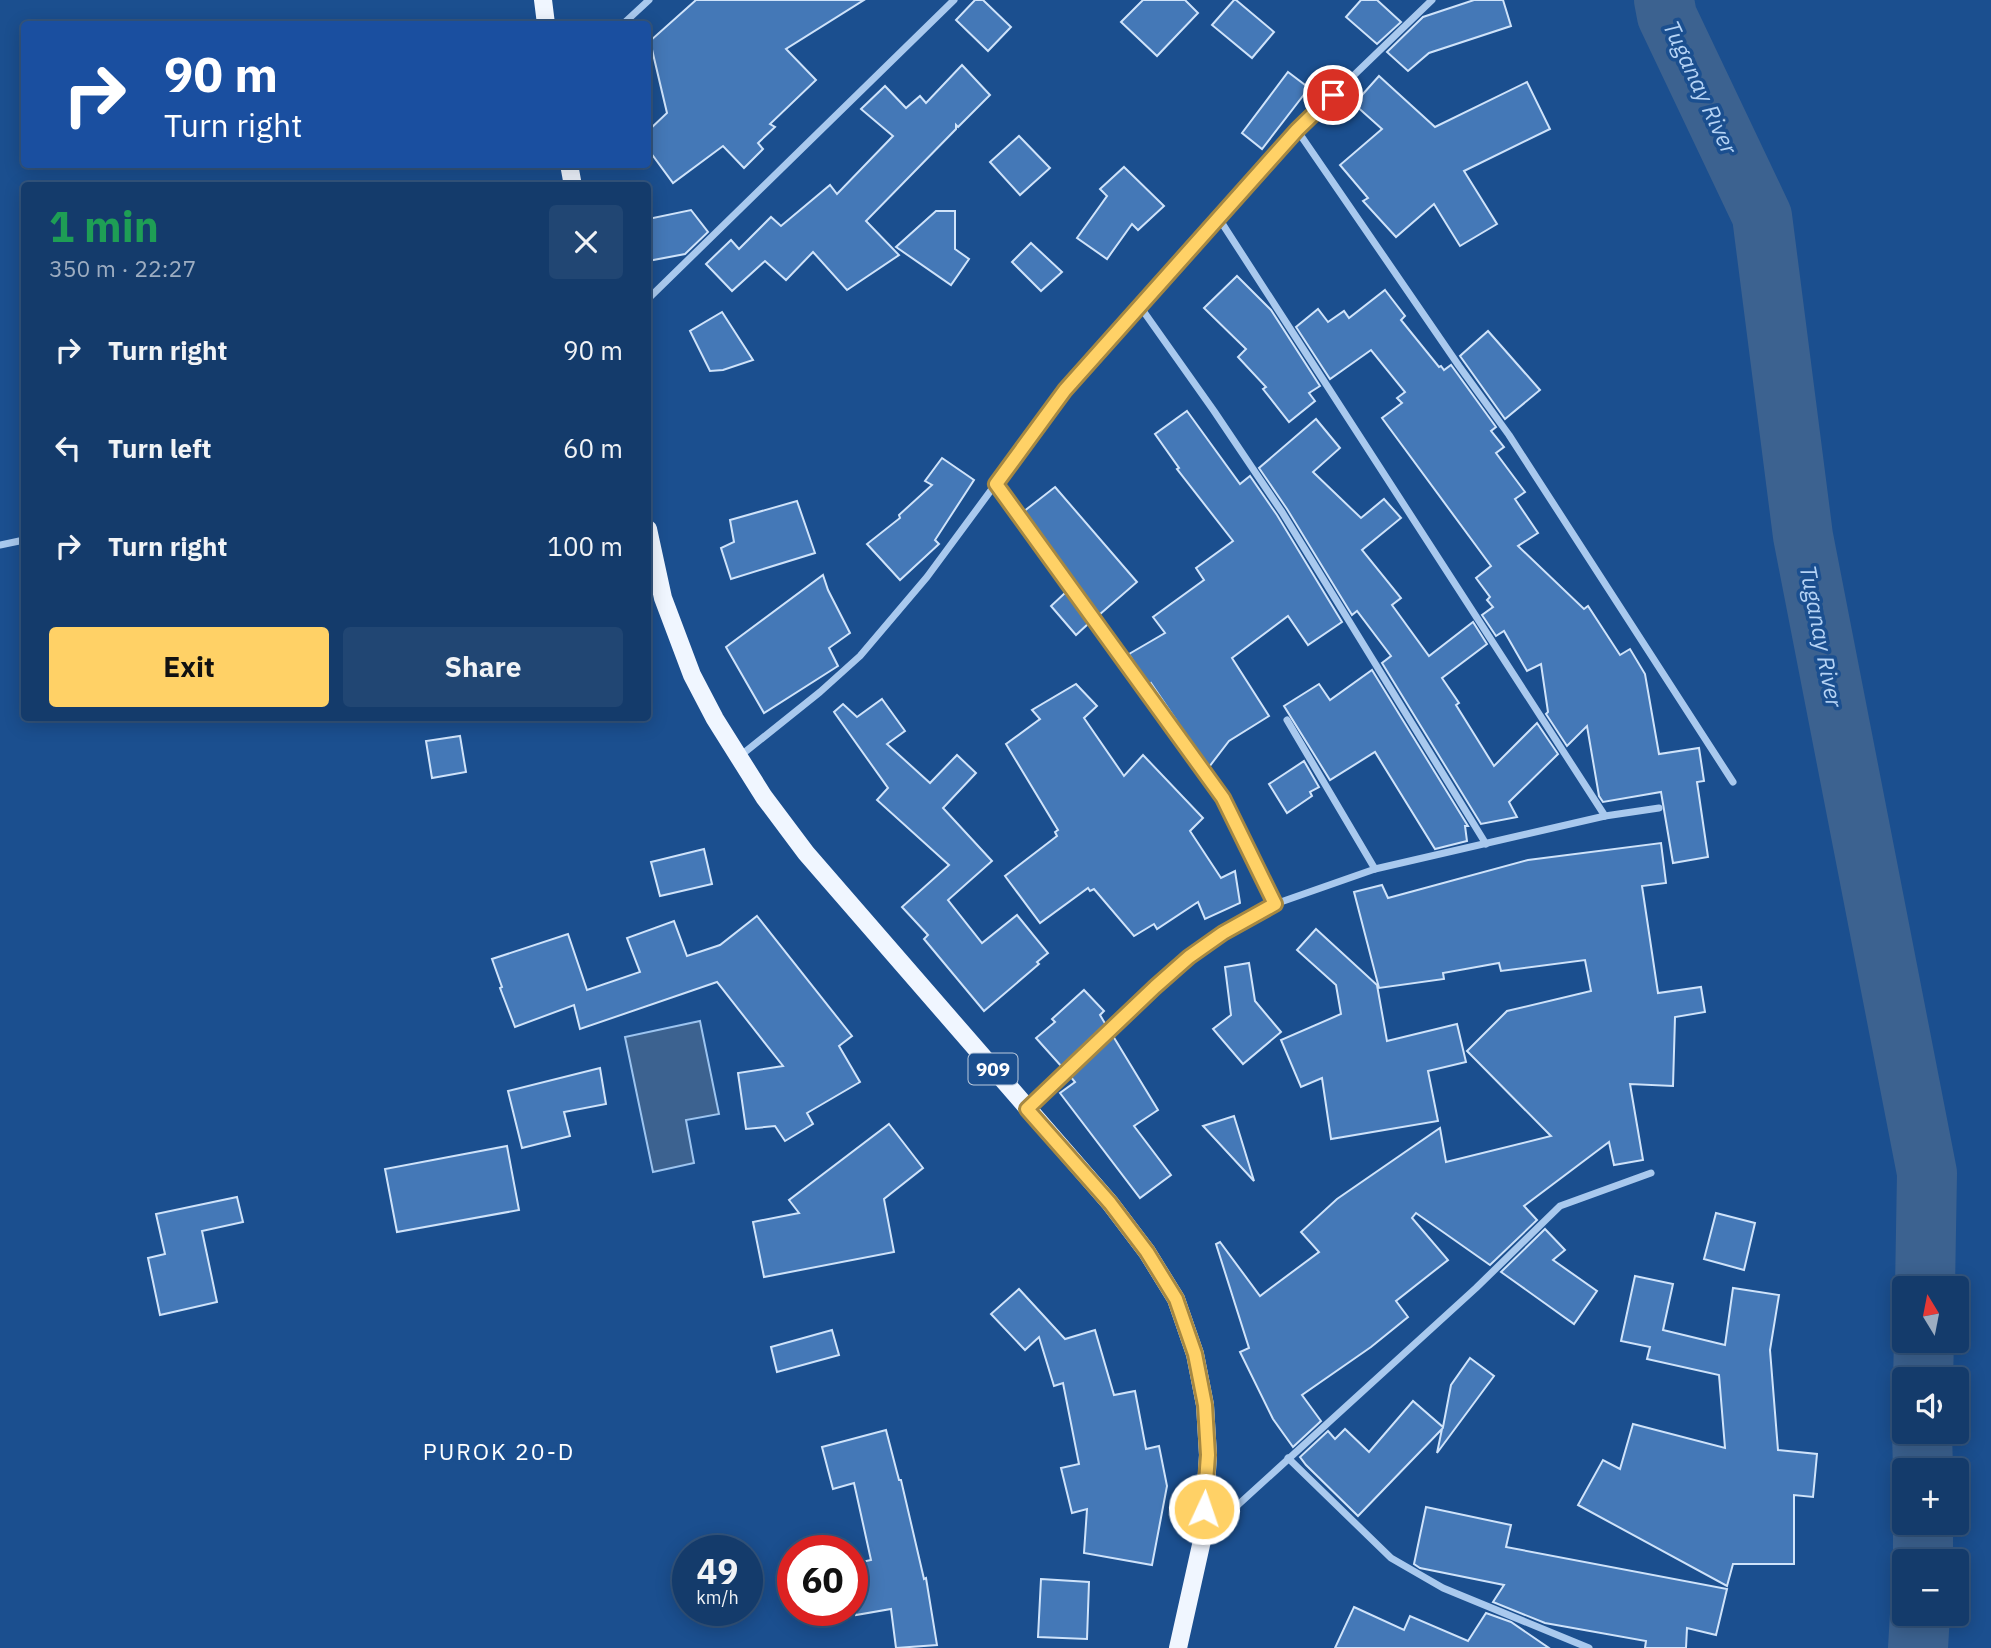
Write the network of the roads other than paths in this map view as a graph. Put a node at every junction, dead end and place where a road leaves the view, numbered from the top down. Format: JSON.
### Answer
{"nodes":[{"id":1,"x":542,"y":0,"type":"edge"},
{"id":2,"x":649,"y":0,"type":"edge"},
{"id":3,"x":954,"y":0,"type":"edge"},
{"id":4,"x":1432,"y":0,"type":"edge"},
{"id":5,"x":546,"y":21,"type":"edge"},
{"id":6,"x":626,"y":21,"type":"edge"},
{"id":7,"x":1297,"y":130,"type":"junction"},
{"id":8,"x":1218,"y":217,"type":"junction"},
{"id":9,"x":651,"y":296,"type":"edge"},
{"id":10,"x":1139,"y":305,"type":"junction"},
{"id":11,"x":996,"y":484,"type":"junction"},
{"id":12,"x":21,"y":541,"type":"edge"},
{"id":13,"x":651,"y":543,"type":"edge"},
{"id":14,"x":0,"y":545,"type":"edge"},
{"id":15,"x":1286,"y":720,"type":"dead end"},
{"id":16,"x":739,"y":757,"type":"junction"},
{"id":17,"x":1733,"y":782,"type":"dead end"},
{"id":18,"x":1659,"y":808,"type":"dead end"},
{"id":19,"x":1605,"y":816,"type":"junction"},
{"id":20,"x":1486,"y":844,"type":"junction"},
{"id":21,"x":1374,"y":869,"type":"junction"},
{"id":22,"x":1275,"y":904,"type":"junction"},
{"id":23,"x":1027,"y":1109,"type":"junction"},
{"id":24,"x":1651,"y":1173,"type":"dead end"},
{"id":25,"x":1288,"y":1458,"type":"junction"},
{"id":26,"x":1203,"y":1536,"type":"junction"},
{"id":27,"x":1178,"y":1648,"type":"edge"},
{"id":28,"x":1589,"y":1648,"type":"edge"}],
"edges":[{"from":1,"to":5,"type":"main road"},
{"from":2,"to":6,"type":"street"},
{"from":3,"to":9,"type":"street"},
{"from":4,"to":7,"type":"street"},
{"from":7,"to":8,"type":"street"},
{"from":7,"to":17,"type":"street"},
{"from":8,"to":10,"type":"street"},
{"from":8,"to":19,"type":"street"},
{"from":10,"to":11,"type":"street"},
{"from":10,"to":20,"type":"street"},
{"from":11,"to":16,"type":"street"},
{"from":11,"to":22,"type":"street"},
{"from":12,"to":14,"type":"street"},
{"from":13,"to":16,"type":"main road","number":"909"},
{"from":15,"to":21,"type":"street"},
{"from":16,"to":23,"type":"main road","number":"909"},
{"from":18,"to":19,"type":"street"},
{"from":19,"to":20,"type":"street"},
{"from":20,"to":21,"type":"street"},
{"from":21,"to":22,"type":"street"},
{"from":22,"to":23,"type":"street"},
{"from":23,"to":26,"type":"main road","number":"909"},
{"from":24,"to":25,"type":"street"},
{"from":25,"to":26,"type":"street"},
{"from":25,"to":28,"type":"street"},
{"from":26,"to":27,"type":"main road","number":"909"}]}
